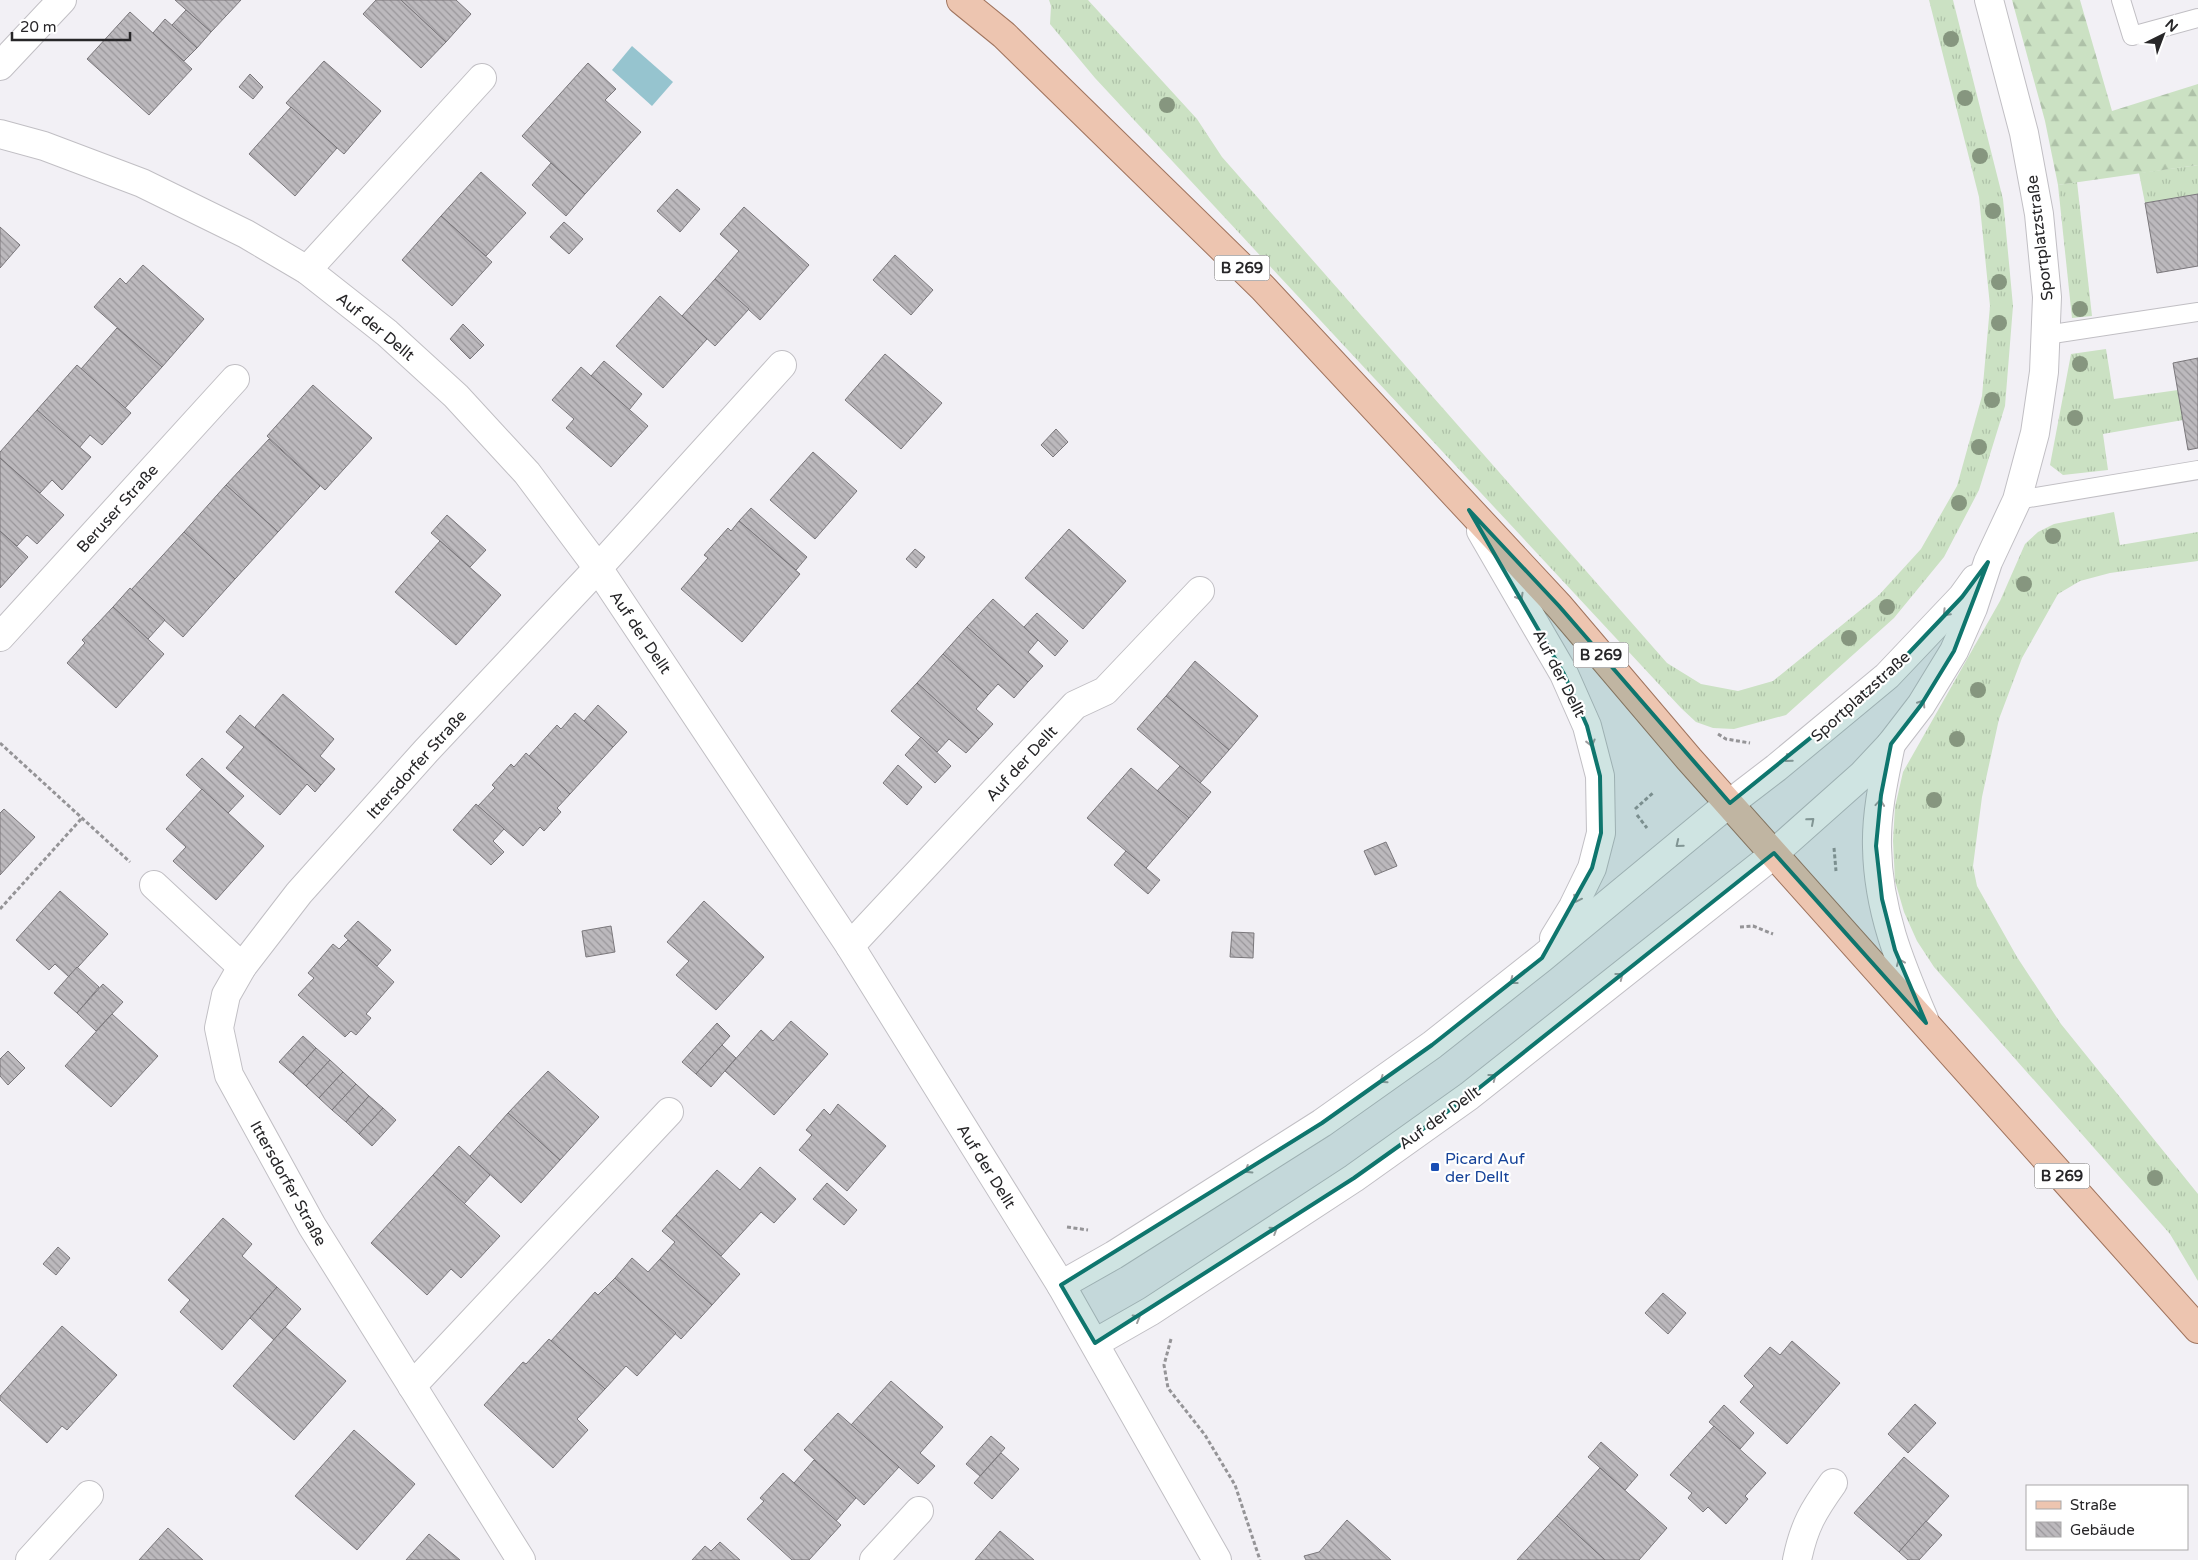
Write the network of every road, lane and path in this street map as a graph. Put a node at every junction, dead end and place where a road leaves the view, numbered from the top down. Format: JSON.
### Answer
{"nodes":[{"id":1,"x":62,"y":0,"type":"edge"},
{"id":2,"x":961,"y":0,"type":"edge"},
{"id":3,"x":1989,"y":0,"type":"edge"},
{"id":4,"x":2121,"y":0,"type":"edge"},
{"id":5,"x":2198,"y":18,"type":"edge"},
{"id":6,"x":0,"y":66,"type":"edge"},
{"id":7,"x":482,"y":78,"type":"dead end"},
{"id":8,"x":0,"y":134,"type":"edge"},
{"id":9,"x":308,"y":270,"type":"junction"},
{"id":10,"x":2198,"y":312,"type":"edge"},
{"id":11,"x":2046,"y":335,"type":"junction"},
{"id":12,"x":782,"y":366,"type":"dead end"},
{"id":13,"x":235,"y":379,"type":"dead end"},
{"id":14,"x":2198,"y":470,"type":"edge"},
{"id":15,"x":2017,"y":500,"type":"junction"},
{"id":16,"x":1469,"y":510,"type":"junction"},
{"id":17,"x":1988,"y":562,"type":"junction"},
{"id":18,"x":598,"y":568,"type":"junction"},
{"id":19,"x":1200,"y":591,"type":"dead end"},
{"id":20,"x":0,"y":637,"type":"edge"},
{"id":21,"x":1718,"y":734,"type":"dead end"},
{"id":22,"x":0,"y":743,"type":"edge"},
{"id":23,"x":1754,"y":743,"type":"dead end"},
{"id":24,"x":1891,"y":744,"type":"junction"},
{"id":25,"x":1654,"y":792,"type":"dead end"},
{"id":26,"x":1723,"y":808,"type":"junction"},
{"id":27,"x":82,"y":818,"type":"junction"},
{"id":28,"x":1652,"y":834,"type":"dead end"},
{"id":29,"x":1833,"y":842,"type":"dead end"},
{"id":30,"x":1768,"y":858,"type":"junction"},
{"id":31,"x":1837,"y":880,"type":"dead end"},
{"id":32,"x":154,"y":885,"type":"joint"},
{"id":33,"x":0,"y":909,"type":"edge"},
{"id":34,"x":1735,"y":928,"type":"dead end"},
{"id":35,"x":1773,"y":934,"type":"dead end"},
{"id":36,"x":850,"y":946,"type":"junction"},
{"id":37,"x":1542,"y":958,"type":"junction"},
{"id":38,"x":242,"y":967,"type":"junction"},
{"id":39,"x":1926,"y":1023,"type":"junction"},
{"id":40,"x":669,"y":1112,"type":"dead end"},
{"id":41,"x":1061,"y":1285,"type":"junction"},
{"id":42,"x":2198,"y":1329,"type":"edge"},
{"id":43,"x":1095,"y":1343,"type":"junction"},
{"id":44,"x":412,"y":1386,"type":"junction"},
{"id":45,"x":1833,"y":1483,"type":"dead end"},
{"id":46,"x":89,"y":1495,"type":"dead end"},
{"id":47,"x":918,"y":1511,"type":"dead end"},
{"id":48,"x":30,"y":1560,"type":"edge"},
{"id":49,"x":521,"y":1560,"type":"edge"},
{"id":50,"x":874,"y":1560,"type":"edge"},
{"id":51,"x":1217,"y":1560,"type":"edge"},
{"id":52,"x":1797,"y":1560,"type":"edge"}],
"edges":[{"from":1,"to":6,"type":"street"},
{"from":2,"to":16,"type":"main road","number":"B 269"},
{"from":3,"to":11,"type":"street","name":"Sportplatzstraße"},
{"from":4,"to":5,"type":"lane"},
{"from":7,"to":9,"type":"street"},
{"from":8,"to":9,"type":"street","name":"Auf der Dellt"},
{"from":9,"to":18,"type":"street","name":"Auf der Dellt"},
{"from":10,"to":11,"type":"lane"},
{"from":11,"to":15,"type":"street","name":"Sportplatzstraße"},
{"from":12,"to":18,"type":"street"},
{"from":13,"to":20,"type":"street","name":"Beruser Straße"},
{"from":14,"to":15,"type":"lane"},
{"from":15,"to":17,"type":"street","name":"Sportplatzstraße"},
{"from":16,"to":26,"type":"main road","number":"B 269"},
{"from":16,"to":37,"type":"street","name":"Auf der Dellt","one_way":true},
{"from":24,"to":17,"type":"street","name":"Sportplatzstraße","one_way":true},
{"from":17,"to":26,"type":"street","name":"Sportplatzstraße","one_way":true},
{"from":18,"to":36,"type":"street","name":"Auf der Dellt"},
{"from":18,"to":38,"type":"street","name":"Ittersdorfer Straße"},
{"from":19,"to":36,"type":"street","name":"Auf der Dellt"},
{"from":21,"to":23,"type":"path"},
{"from":22,"to":27,"type":"path"},
{"from":30,"to":24,"type":"street","name":"Sportplatzstraße","one_way":true},
{"from":39,"to":24,"type":"street","name":"Sportplatzstraße","one_way":true},
{"from":25,"to":28,"type":"path"},
{"from":26,"to":30,"type":"main road","number":"B 269"},
{"from":26,"to":37,"type":"street","name":"Auf der Dellt","one_way":true},
{"from":27,"to":32,"type":"path"},
{"from":27,"to":33,"type":"path"},
{"from":29,"to":31,"type":"path"},
{"from":30,"to":39,"type":"main road","number":"B 269"},
{"from":43,"to":30,"type":"street","name":"Auf der Dellt","one_way":true},
{"from":32,"to":38,"type":"street"},
{"from":34,"to":35,"type":"path"},
{"from":36,"to":41,"type":"street","name":"Auf der Dellt"},
{"from":37,"to":41,"type":"street","name":"Auf der Dellt","one_way":true},
{"from":38,"to":44,"type":"street","name":"Ittersdorfer Straße"},
{"from":39,"to":42,"type":"main road","number":"B 269"},
{"from":40,"to":44,"type":"street"},
{"from":41,"to":43,"type":"street","name":"Auf der Dellt"},
{"from":43,"to":51,"type":"street","name":"Auf der Dellt"},
{"from":44,"to":49,"type":"street","name":"Ittersdorfer Straße"},
{"from":45,"to":52,"type":"street"},
{"from":46,"to":48,"type":"street"},
{"from":47,"to":50,"type":"street"}]}
